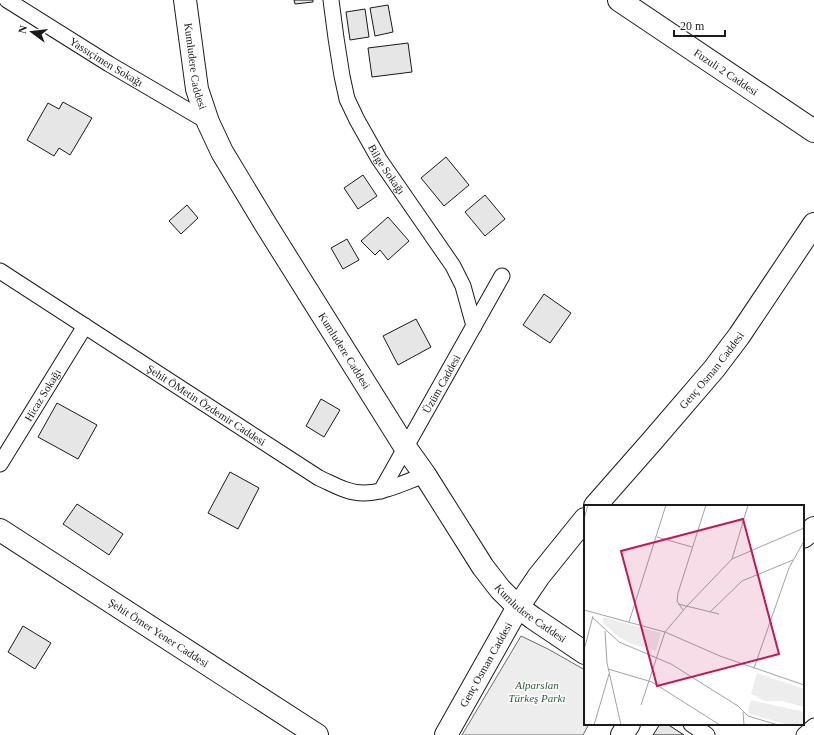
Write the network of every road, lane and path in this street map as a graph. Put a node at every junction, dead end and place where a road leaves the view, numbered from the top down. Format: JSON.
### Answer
{"nodes":[{"id":1,"x":7,"y":0,"type":"edge"},
{"id":2,"x":185,"y":0,"type":"edge"},
{"id":3,"x":331,"y":0,"type":"edge"},
{"id":4,"x":619,"y":0,"type":"edge"},
{"id":5,"x":208,"y":122,"type":"junction"},
{"id":6,"x":814,"y":131,"type":"edge"},
{"id":7,"x":814,"y":224,"type":"edge"},
{"id":8,"x":0,"y":271,"type":"edge"},
{"id":9,"x":502,"y":276,"type":"dead end"},
{"id":10,"x":85,"y":326,"type":"junction"},
{"id":11,"x":474,"y":326,"type":"junction"},
{"id":12,"x":405,"y":447,"type":"junction"},
{"id":13,"x":0,"y":464,"type":"edge"},
{"id":14,"x":425,"y":475,"type":"junction"},
{"id":15,"x":381,"y":491,"type":"junction"},
{"id":16,"x":596,"y":505,"type":"edge"},
{"id":17,"x":584,"y":520,"type":"edge"},
{"id":18,"x":814,"y":528,"type":"edge"},
{"id":19,"x":0,"y":530,"type":"edge"},
{"id":20,"x":804,"y":536,"type":"edge"},
{"id":21,"x":518,"y":607,"type":"junction"},
{"id":22,"x":584,"y":652,"type":"edge"},
{"id":23,"x":628,"y":725,"type":"edge"},
{"id":24,"x":692,"y":725,"type":"edge"},
{"id":25,"x":814,"y":726,"type":"edge"},
{"id":26,"x":317,"y":735,"type":"edge"},
{"id":27,"x":446,"y":735,"type":"edge"},
{"id":28,"x":622,"y":735,"type":"edge"},
{"id":29,"x":707,"y":735,"type":"edge"},
{"id":30,"x":804,"y":735,"type":"edge"}],
"edges":[{"from":1,"to":5,"type":"street","name":"Yassıçimen Sokağı"},
{"from":2,"to":5,"type":"street","name":"Kumludere Caddesi"},
{"from":3,"to":11,"type":"street","name":"Bilge Sokağı"},
{"from":4,"to":6,"type":"street","name":"Fuzuli 2 Caddesi"},
{"from":5,"to":12,"type":"street","name":"Kumludere Caddesi"},
{"from":7,"to":16,"type":"street","name":"Genç Osman Caddesi"},
{"from":8,"to":10,"type":"street","name":"Şehit ÖMetin Özdemir Caddesi"},
{"from":9,"to":11,"type":"street","name":"Üzüm Caddesi"},
{"from":10,"to":13,"type":"street","name":"Hicaz Sokağı"},
{"from":10,"to":15,"type":"street","name":"Şehit ÖMetin Özdemir Caddesi"},
{"from":11,"to":12,"type":"street","name":"Üzüm Caddesi"},
{"from":12,"to":14,"type":"street","name":"Kumludere Caddesi"},
{"from":12,"to":15,"type":"street","name":"Üzüm Caddesi"},
{"from":14,"to":15,"type":"street","name":"Şehit ÖMetin Özdemir Caddesi"},
{"from":14,"to":21,"type":"street","name":"Kumludere Caddesi"},
{"from":17,"to":21,"type":"street","name":"Genç Osman Caddesi"},
{"from":18,"to":20,"type":"street"},
{"from":19,"to":26,"type":"street","name":"Şehit Ömer Yener Caddesi"},
{"from":21,"to":22,"type":"street","name":"Kumludere Caddesi"},
{"from":21,"to":27,"type":"street","name":"Genç Osman Caddesi"},
{"from":23,"to":28,"type":"street"},
{"from":24,"to":29,"type":"street"},
{"from":25,"to":30,"type":"street"}]}
